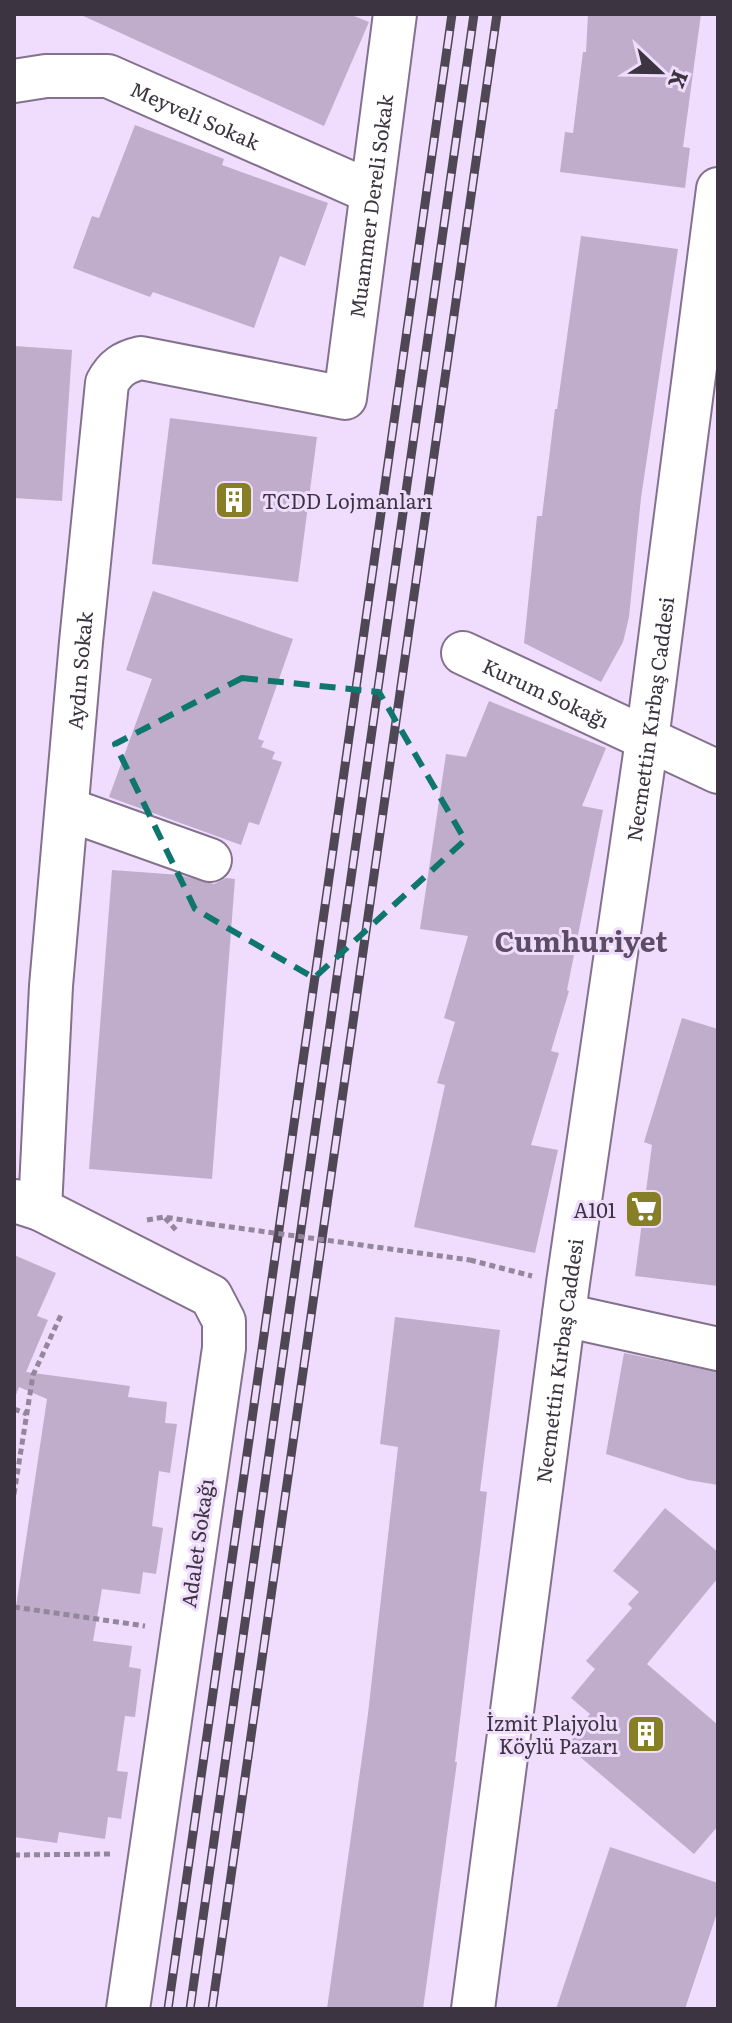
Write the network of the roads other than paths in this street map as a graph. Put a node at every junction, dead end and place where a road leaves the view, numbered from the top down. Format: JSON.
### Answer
{"nodes":[{"id":1,"x":395,"y":14,"type":"edge"},
{"id":2,"x":14,"y":81,"type":"edge"},
{"id":3,"x":718,"y":189,"type":"edge"},
{"id":4,"x":371,"y":192,"type":"junction"},
{"id":5,"x":345,"y":398,"type":"joint"},
{"id":6,"x":463,"y":653,"type":"dead end"},
{"id":7,"x":647,"y":740,"type":"junction"},
{"id":8,"x":718,"y":772,"type":"edge"},
{"id":9,"x":67,"y":809,"type":"junction"},
{"id":10,"x":210,"y":860,"type":"dead end"},
{"id":11,"x":27,"y":1205,"type":"edge"},
{"id":12,"x":564,"y":1315,"type":"junction"},
{"id":13,"x":718,"y":1349,"type":"edge"},
{"id":14,"x":128,"y":2009,"type":"edge"},
{"id":15,"x":473,"y":2009,"type":"edge"}],
"edges":[{"from":1,"to":4,"type":"street","name":"Muammer Dereli Sokak"},
{"from":2,"to":4,"type":"street","name":"Meyveli Sokak"},
{"from":3,"to":7,"type":"street","name":"Necmettin Kırbaş Caddesi"},
{"from":4,"to":5,"type":"street","name":"Muammer Dereli Sokak"},
{"from":5,"to":9,"type":"street","name":"Aydın Sokak"},
{"from":6,"to":7,"type":"street","name":"Kurum Sokağı"},
{"from":7,"to":8,"type":"street","name":"Kurum Sokağı"},
{"from":7,"to":12,"type":"street","name":"Necmettin Kırbaş Caddesi"},
{"from":9,"to":10,"type":"street"},
{"from":9,"to":11,"type":"street","name":"Aydın Sokak"},
{"from":11,"to":14,"type":"street","name":"Adalet Sokağı"},
{"from":12,"to":13,"type":"street"},
{"from":12,"to":15,"type":"street","name":"Necmettin Kırbaş Caddesi"}]}
